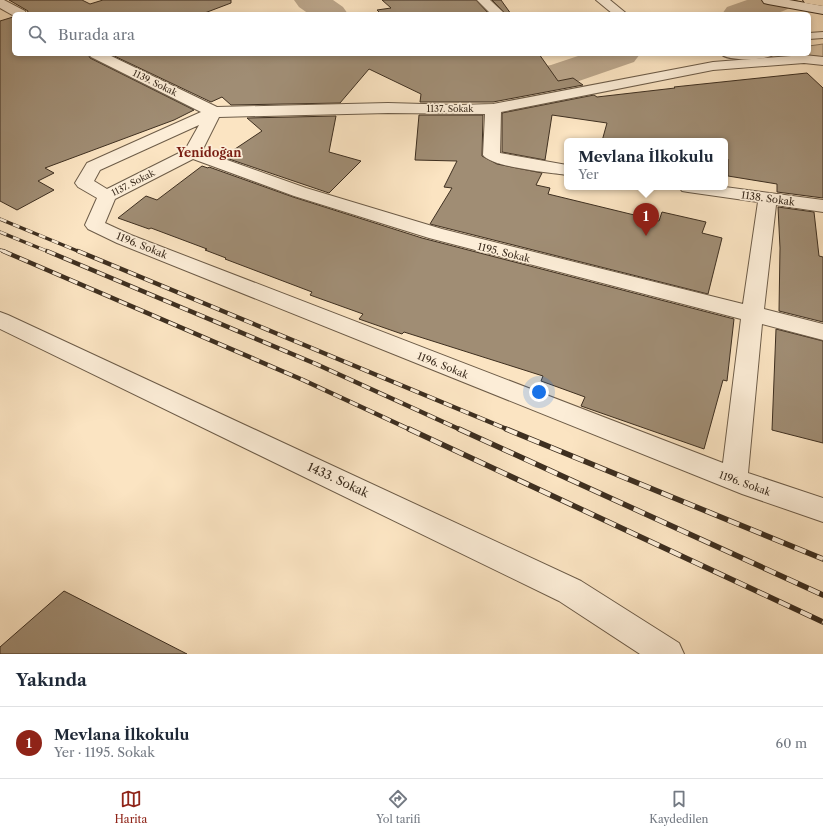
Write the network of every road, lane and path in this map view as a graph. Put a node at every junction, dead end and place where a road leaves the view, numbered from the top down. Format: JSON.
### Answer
{"nodes":[{"id":1,"x":483,"y":0,"type":"edge"},
{"id":2,"x":602,"y":0,"type":"edge"},
{"id":3,"x":768,"y":0,"type":"edge"},
{"id":4,"x":0,"y":3,"type":"edge"},
{"id":5,"x":819,"y":5,"type":"edge"},
{"id":6,"x":16,"y":12,"type":"edge"},
{"id":7,"x":497,"y":12,"type":"edge"},
{"id":8,"x":619,"y":12,"type":"edge"},
{"id":9,"x":823,"y":35,"type":"edge"},
{"id":10,"x":811,"y":36,"type":"edge"},
{"id":11,"x":100,"y":56,"type":"edge"},
{"id":12,"x":781,"y":57,"type":"edge"},
{"id":13,"x":823,"y":61,"type":"edge"},
{"id":14,"x":493,"y":109,"type":"junction"},
{"id":15,"x":214,"y":112,"type":"junction"},
{"id":16,"x":192,"y":152,"type":"junction"},
{"id":17,"x":564,"y":170,"type":"edge"},
{"id":18,"x":710,"y":190,"type":"edge"},
{"id":19,"x":107,"y":196,"type":"junction"},
{"id":20,"x":768,"y":198,"type":"junction"},
{"id":21,"x":823,"y":206,"type":"edge"},
{"id":22,"x":752,"y":314,"type":"junction"},
{"id":23,"x":0,"y":320,"type":"edge"},
{"id":24,"x":823,"y":332,"type":"edge"},
{"id":25,"x":734,"y":479,"type":"junction"},
{"id":26,"x":823,"y":510,"type":"edge"},
{"id":27,"x":668,"y":654,"type":"edge"}],
"edges":[{"from":1,"to":7,"type":"street"},
{"from":2,"to":8,"type":"street"},
{"from":3,"to":5,"type":"street"},
{"from":4,"to":6,"type":"street"},
{"from":9,"to":10,"type":"lane"},
{"from":11,"to":15,"type":"street","name":"1139. Sokak"},
{"from":12,"to":13,"type":"street","name":"1137. Sokak"},
{"from":12,"to":14,"type":"street","name":"1137. Sokak"},
{"from":14,"to":15,"type":"street","name":"1137. Sokak"},
{"from":14,"to":17,"type":"street"},
{"from":15,"to":16,"type":"street"},
{"from":15,"to":19,"type":"street"},
{"from":16,"to":19,"type":"street","name":"1137. Sokak"},
{"from":16,"to":22,"type":"street","name":"1195. Sokak"},
{"from":18,"to":20,"type":"street","name":"1138. Sokak"},
{"from":19,"to":25,"type":"street","name":"1196. Sokak"},
{"from":20,"to":21,"type":"street","name":"1138. Sokak"},
{"from":20,"to":22,"type":"street"},
{"from":22,"to":24,"type":"street","name":"1195. Sokak"},
{"from":22,"to":25,"type":"street"},
{"from":23,"to":27,"type":"street","name":"1433. Sokak"},
{"from":25,"to":26,"type":"street","name":"1196. Sokak"}]}
